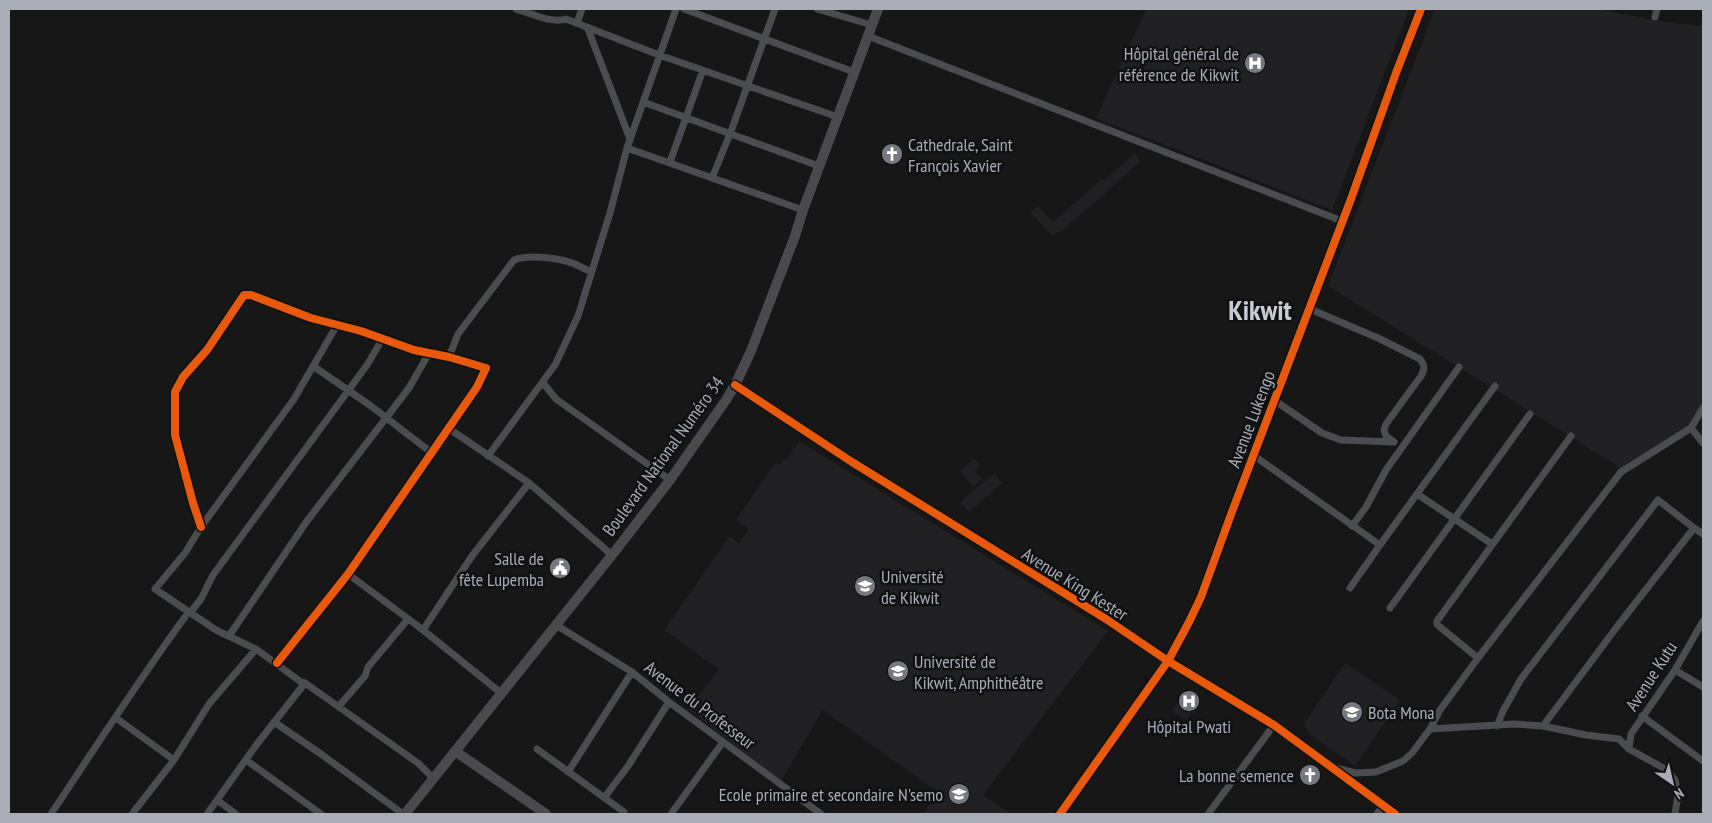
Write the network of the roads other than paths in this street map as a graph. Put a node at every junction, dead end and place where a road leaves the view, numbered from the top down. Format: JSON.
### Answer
{"nodes":[{"id":1,"x":516,"y":9,"type":"edge"},
{"id":2,"x":582,"y":9,"type":"edge"},
{"id":3,"x":676,"y":9,"type":"edge"},
{"id":4,"x":684,"y":9,"type":"edge"},
{"id":5,"x":774,"y":9,"type":"edge"},
{"id":6,"x":817,"y":9,"type":"edge"},
{"id":7,"x":878,"y":9,"type":"edge"},
{"id":8,"x":1421,"y":9,"type":"edge"},
{"id":9,"x":1657,"y":9,"type":"edge"},
{"id":10,"x":1655,"y":17,"type":"dead end"},
{"id":11,"x":577,"y":23,"type":"junction"},
{"id":12,"x":872,"y":25,"type":"junction"},
{"id":13,"x":588,"y":29,"type":"junction"},
{"id":14,"x":868,"y":36,"type":"junction"},
{"id":15,"x":764,"y":39,"type":"junction"},
{"id":16,"x":659,"y":55,"type":"junction"},
{"id":17,"x":703,"y":70,"type":"junction"},
{"id":18,"x":854,"y":72,"type":"junction"},
{"id":19,"x":748,"y":85,"type":"junction"},
{"id":20,"x":643,"y":102,"type":"junction"},
{"id":21,"x":838,"y":116,"type":"junction"},
{"id":22,"x":686,"y":118,"type":"junction"},
{"id":23,"x":730,"y":134,"type":"junction"},
{"id":24,"x":630,"y":139,"type":"junction"},
{"id":25,"x":627,"y":148,"type":"junction"},
{"id":26,"x":670,"y":162,"type":"junction"},
{"id":27,"x":820,"y":166,"type":"junction"},
{"id":28,"x":712,"y":178,"type":"junction"},
{"id":29,"x":803,"y":210,"type":"junction"},
{"id":30,"x":1342,"y":221,"type":"junction"},
{"id":31,"x":591,"y":272,"type":"junction"},
{"id":32,"x":1310,"y":308,"type":"junction"},
{"id":33,"x":337,"y":325,"type":"junction"},
{"id":34,"x":383,"y":338,"type":"junction"},
{"id":35,"x":429,"y":353,"type":"junction"},
{"id":36,"x":449,"y":357,"type":"junction"},
{"id":37,"x":313,"y":366,"type":"junction"},
{"id":38,"x":1459,"y":366,"type":"dead end"},
{"id":39,"x":543,"y":384,"type":"junction"},
{"id":40,"x":735,"y":385,"type":"junction"},
{"id":41,"x":1495,"y":386,"type":"dead end"},
{"id":42,"x":348,"y":390,"type":"junction"},
{"id":43,"x":1274,"y":400,"type":"junction"},
{"id":44,"x":1703,"y":408,"type":"edge"},
{"id":45,"x":1530,"y":414,"type":"dead end"},
{"id":46,"x":386,"y":417,"type":"junction"},
{"id":47,"x":448,"y":428,"type":"junction"},
{"id":48,"x":1691,"y":428,"type":"junction"},
{"id":49,"x":1572,"y":436,"type":"dead end"},
{"id":50,"x":1394,"y":442,"type":"junction"},
{"id":51,"x":1405,"y":443,"type":"junction"},
{"id":52,"x":1703,"y":443,"type":"edge"},
{"id":53,"x":432,"y":453,"type":"junction"},
{"id":54,"x":1253,"y":455,"type":"junction"},
{"id":55,"x":488,"y":456,"type":"junction"},
{"id":56,"x":670,"y":480,"type":"junction"},
{"id":57,"x":529,"y":483,"type":"junction"},
{"id":58,"x":1417,"y":494,"type":"junction"},
{"id":59,"x":1454,"y":518,"type":"junction"},
{"id":60,"x":1352,"y":526,"type":"junction"},
{"id":61,"x":201,"y":527,"type":"junction"},
{"id":62,"x":1694,"y":528,"type":"junction"},
{"id":63,"x":1703,"y":534,"type":"edge"},
{"id":64,"x":1492,"y":544,"type":"junction"},
{"id":65,"x":1380,"y":545,"type":"junction"},
{"id":66,"x":612,"y":555,"type":"junction"},
{"id":67,"x":348,"y":574,"type":"junction"},
{"id":68,"x":1350,"y":588,"type":"dead end"},
{"id":69,"x":1390,"y":608,"type":"dead end"},
{"id":70,"x":188,"y":615,"type":"junction"},
{"id":71,"x":408,"y":619,"type":"junction"},
{"id":72,"x":1703,"y":621,"type":"edge"},
{"id":73,"x":556,"y":625,"type":"junction"},
{"id":74,"x":423,"y":630,"type":"junction"},
{"id":75,"x":228,"y":636,"type":"junction"},
{"id":76,"x":256,"y":649,"type":"junction"},
{"id":77,"x":1478,"y":658,"type":"junction"},
{"id":78,"x":1168,"y":661,"type":"junction"},
{"id":79,"x":277,"y":663,"type":"junction"},
{"id":80,"x":1675,"y":670,"type":"junction"},
{"id":81,"x":632,"y":672,"type":"junction"},
{"id":82,"x":305,"y":683,"type":"junction"},
{"id":83,"x":1703,"y":687,"type":"edge"},
{"id":84,"x":501,"y":692,"type":"junction"},
{"id":85,"x":669,"y":702,"type":"junction"},
{"id":86,"x":339,"y":706,"type":"junction"},
{"id":87,"x":1642,"y":716,"type":"junction"},
{"id":88,"x":116,"y":718,"type":"junction"},
{"id":89,"x":274,"y":722,"type":"junction"},
{"id":90,"x":1274,"y":725,"type":"junction"},
{"id":91,"x":1497,"y":726,"type":"junction"},
{"id":92,"x":1543,"y":726,"type":"junction"},
{"id":93,"x":1430,"y":729,"type":"junction"},
{"id":94,"x":723,"y":742,"type":"junction"},
{"id":95,"x":537,"y":749,"type":"dead end"},
{"id":96,"x":1629,"y":749,"type":"junction"},
{"id":97,"x":456,"y":750,"type":"junction"},
{"id":98,"x":174,"y":760,"type":"junction"},
{"id":99,"x":246,"y":760,"type":"junction"},
{"id":100,"x":1703,"y":761,"type":"edge"},
{"id":101,"x":1333,"y":768,"type":"junction"},
{"id":102,"x":568,"y":772,"type":"junction"},
{"id":103,"x":434,"y":779,"type":"junction"},
{"id":104,"x":604,"y":798,"type":"junction"},
{"id":105,"x":217,"y":800,"type":"junction"},
{"id":106,"x":1384,"y":805,"type":"junction"},
{"id":107,"x":624,"y":812,"type":"dead end"},
{"id":108,"x":51,"y":814,"type":"edge"},
{"id":109,"x":132,"y":814,"type":"edge"},
{"id":110,"x":207,"y":814,"type":"edge"},
{"id":111,"x":236,"y":814,"type":"edge"},
{"id":112,"x":321,"y":814,"type":"edge"},
{"id":113,"x":404,"y":814,"type":"edge"},
{"id":114,"x":546,"y":814,"type":"edge"},
{"id":115,"x":671,"y":814,"type":"edge"},
{"id":116,"x":821,"y":814,"type":"edge"},
{"id":117,"x":1060,"y":814,"type":"edge"},
{"id":118,"x":1208,"y":814,"type":"edge"},
{"id":119,"x":1377,"y":814,"type":"edge"},
{"id":120,"x":1395,"y":814,"type":"edge"},
{"id":121,"x":1675,"y":814,"type":"edge"}],
"edges":[{"from":1,"to":11,"type":"street"},
{"from":2,"to":11,"type":"street"},
{"from":3,"to":16,"type":"street"},
{"from":4,"to":15,"type":"street"},
{"from":5,"to":15,"type":"street"},
{"from":6,"to":12,"type":"street"},
{"from":7,"to":12,"type":"main road","name":"Boulevard National Numéro 34"},
{"from":8,"to":30,"type":"street","name":"Avenue Lukengo"},
{"from":9,"to":10,"type":"street"},
{"from":11,"to":13,"type":"street"},
{"from":12,"to":14,"type":"main road","name":"Boulevard National Numéro 34"},
{"from":13,"to":16,"type":"street"},
{"from":13,"to":24,"type":"street"},
{"from":14,"to":18,"type":"main road","name":"Boulevard National Numéro 34"},
{"from":14,"to":30,"type":"street"},
{"from":15,"to":18,"type":"street"},
{"from":15,"to":19,"type":"street"},
{"from":16,"to":17,"type":"street"},
{"from":16,"to":20,"type":"street"},
{"from":17,"to":19,"type":"street"},
{"from":17,"to":22,"type":"street"},
{"from":18,"to":21,"type":"main road","name":"Boulevard National Numéro 34"},
{"from":19,"to":21,"type":"street"},
{"from":19,"to":23,"type":"street"},
{"from":20,"to":22,"type":"street"},
{"from":20,"to":24,"type":"street"},
{"from":21,"to":27,"type":"main road","name":"Boulevard National Numéro 34"},
{"from":22,"to":23,"type":"street"},
{"from":22,"to":26,"type":"street"},
{"from":23,"to":27,"type":"street"},
{"from":23,"to":28,"type":"street"},
{"from":24,"to":25,"type":"street"},
{"from":25,"to":26,"type":"street"},
{"from":25,"to":31,"type":"street"},
{"from":26,"to":28,"type":"street"},
{"from":27,"to":29,"type":"main road","name":"Boulevard National Numéro 34"},
{"from":28,"to":29,"type":"street"},
{"from":29,"to":40,"type":"main road","name":"Boulevard National Numéro 34"},
{"from":30,"to":32,"type":"street","name":"Avenue Lukengo"},
{"from":31,"to":36,"type":"street"},
{"from":31,"to":39,"type":"street"},
{"from":32,"to":43,"type":"street","name":"Avenue Lukengo"},
{"from":32,"to":50,"type":"street"},
{"from":33,"to":34,"type":"street"},
{"from":33,"to":37,"type":"street"},
{"from":33,"to":61,"type":"street"},
{"from":34,"to":35,"type":"street"},
{"from":34,"to":42,"type":"street"},
{"from":35,"to":36,"type":"street"},
{"from":35,"to":46,"type":"street"},
{"from":36,"to":47,"type":"street"},
{"from":37,"to":42,"type":"street"},
{"from":37,"to":61,"type":"street"},
{"from":38,"to":51,"type":"street"},
{"from":39,"to":55,"type":"street"},
{"from":39,"to":56,"type":"street"},
{"from":40,"to":56,"type":"main road","name":"Boulevard National Numéro 34"},
{"from":40,"to":78,"type":"main road","name":"Avenue King Kester"},
{"from":41,"to":58,"type":"street"},
{"from":42,"to":46,"type":"street"},
{"from":42,"to":70,"type":"street"},
{"from":43,"to":50,"type":"street"},
{"from":43,"to":54,"type":"street","name":"Avenue Lukengo"},
{"from":44,"to":48,"type":"street"},
{"from":45,"to":59,"type":"street"},
{"from":46,"to":53,"type":"street"},
{"from":46,"to":75,"type":"street"},
{"from":47,"to":53,"type":"street"},
{"from":47,"to":55,"type":"street"},
{"from":48,"to":52,"type":"street"},
{"from":48,"to":77,"type":"street"},
{"from":49,"to":64,"type":"street"},
{"from":50,"to":51,"type":"street"},
{"from":51,"to":60,"type":"street"},
{"from":53,"to":67,"type":"street"},
{"from":54,"to":60,"type":"street"},
{"from":54,"to":78,"type":"street","name":"Avenue Lukengo"},
{"from":55,"to":57,"type":"street"},
{"from":56,"to":66,"type":"main road","name":"Boulevard National Numéro 34"},
{"from":57,"to":66,"type":"street"},
{"from":57,"to":74,"type":"street"},
{"from":58,"to":59,"type":"street"},
{"from":58,"to":65,"type":"street"},
{"from":59,"to":64,"type":"street"},
{"from":59,"to":69,"type":"street"},
{"from":60,"to":65,"type":"street"},
{"from":61,"to":70,"type":"street"},
{"from":62,"to":63,"type":"street"},
{"from":62,"to":91,"type":"street"},
{"from":62,"to":92,"type":"street"},
{"from":64,"to":77,"type":"street"},
{"from":65,"to":68,"type":"street"},
{"from":66,"to":73,"type":"main road","name":"Boulevard National Numéro 34"},
{"from":67,"to":71,"type":"street"},
{"from":67,"to":79,"type":"street"},
{"from":70,"to":75,"type":"street"},
{"from":70,"to":88,"type":"street"},
{"from":71,"to":74,"type":"street"},
{"from":71,"to":86,"type":"street"},
{"from":72,"to":80,"type":"street","name":"Avenue Kutu"},
{"from":73,"to":81,"type":"street","name":"Avenue du Professeur"},
{"from":73,"to":84,"type":"main road","name":"Boulevard National Numéro 34"},
{"from":74,"to":84,"type":"street"},
{"from":75,"to":76,"type":"street"},
{"from":76,"to":79,"type":"street"},
{"from":76,"to":98,"type":"street"},
{"from":77,"to":93,"type":"street"},
{"from":78,"to":90,"type":"main road","name":"Avenue King Kester"},
{"from":78,"to":117,"type":"street","name":"Avenue Lukengo"},
{"from":79,"to":82,"type":"street"},
{"from":80,"to":83,"type":"street"},
{"from":80,"to":87,"type":"street","name":"Avenue Kutu"},
{"from":81,"to":85,"type":"street","name":"Avenue du Professeur"},
{"from":81,"to":102,"type":"street"},
{"from":82,"to":86,"type":"street"},
{"from":82,"to":89,"type":"street"},
{"from":84,"to":97,"type":"main road","name":"Boulevard National Numéro 34"},
{"from":85,"to":94,"type":"street","name":"Avenue du Professeur"},
{"from":85,"to":104,"type":"street"},
{"from":86,"to":103,"type":"street"},
{"from":87,"to":96,"type":"street","name":"Avenue Kutu"},
{"from":87,"to":100,"type":"street"},
{"from":88,"to":98,"type":"street"},
{"from":88,"to":108,"type":"street"},
{"from":89,"to":99,"type":"street"},
{"from":89,"to":113,"type":"street"},
{"from":90,"to":101,"type":"main road","name":"Avenue King Kester"},
{"from":90,"to":118,"type":"street"},
{"from":91,"to":92,"type":"street"},
{"from":91,"to":93,"type":"street"},
{"from":92,"to":96,"type":"street"},
{"from":93,"to":101,"type":"street"},
{"from":94,"to":115,"type":"street"},
{"from":94,"to":116,"type":"street","name":"Avenue du Professeur"},
{"from":95,"to":102,"type":"street"},
{"from":96,"to":121,"type":"street"},
{"from":97,"to":103,"type":"main road","name":"Boulevard National Numéro 34"},
{"from":97,"to":114,"type":"main road"},
{"from":98,"to":109,"type":"street"},
{"from":99,"to":105,"type":"street"},
{"from":99,"to":112,"type":"street"},
{"from":101,"to":106,"type":"main road","name":"Avenue King Kester"},
{"from":102,"to":104,"type":"street"},
{"from":103,"to":113,"type":"main road","name":"Boulevard National Numéro 34"},
{"from":104,"to":107,"type":"street"},
{"from":105,"to":110,"type":"street"},
{"from":105,"to":111,"type":"street"},
{"from":106,"to":119,"type":"street"},
{"from":106,"to":120,"type":"main road","name":"Avenue King Kester"}]}
